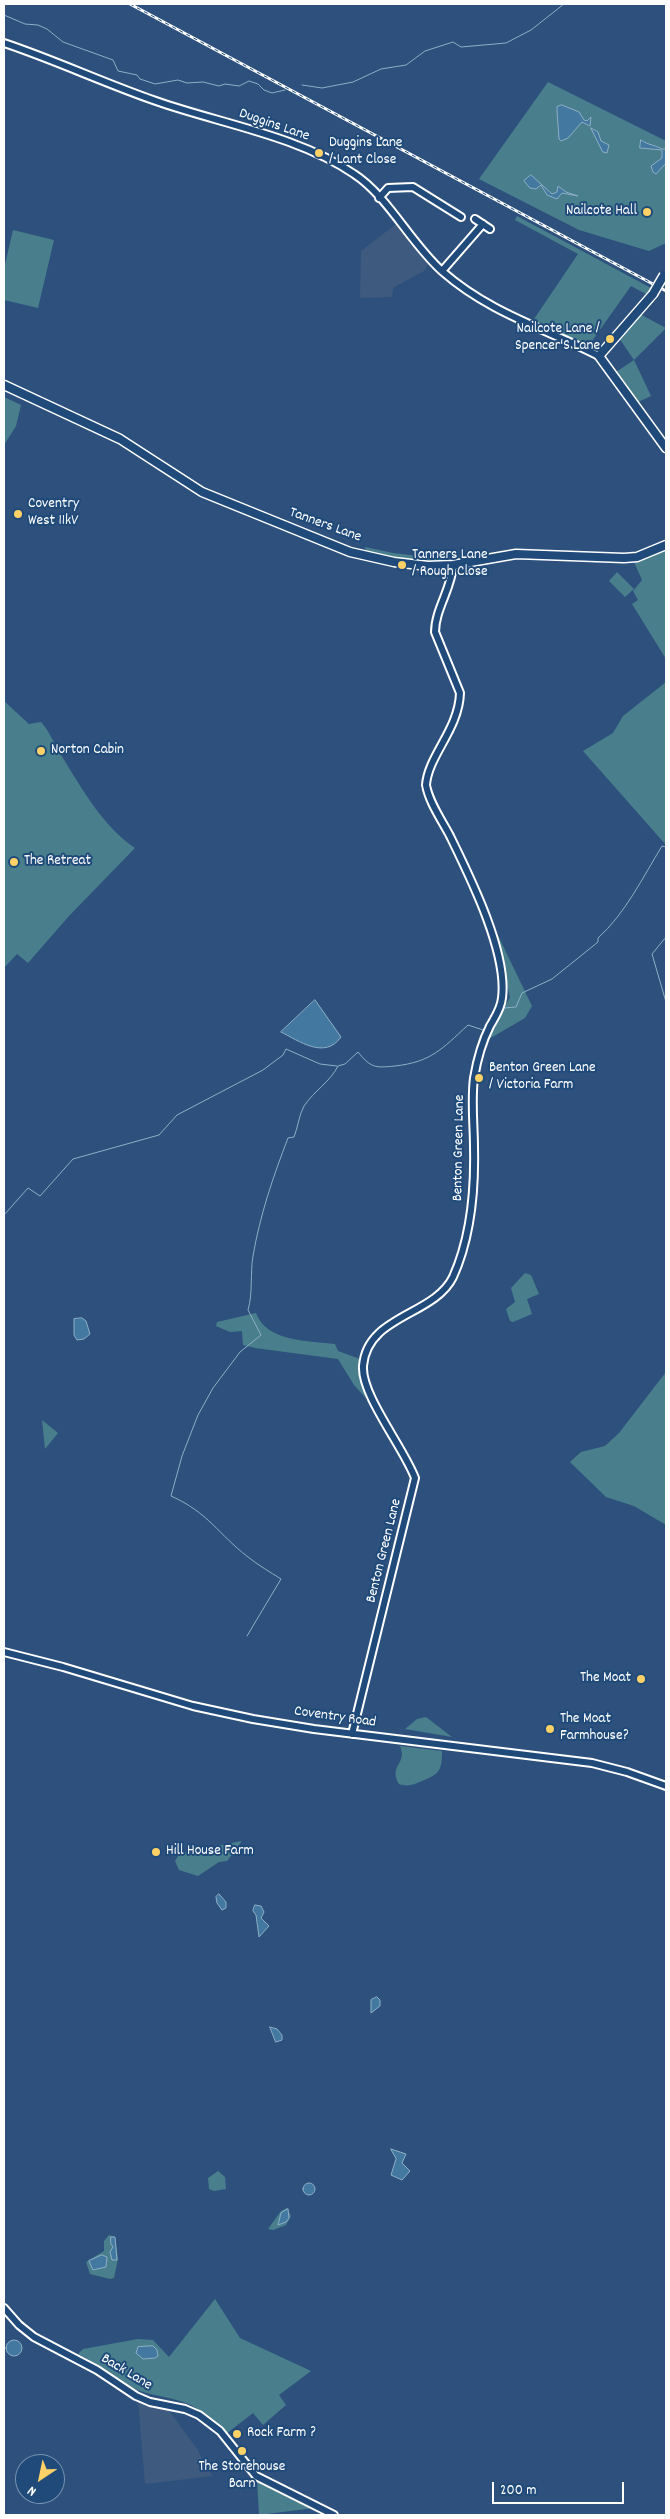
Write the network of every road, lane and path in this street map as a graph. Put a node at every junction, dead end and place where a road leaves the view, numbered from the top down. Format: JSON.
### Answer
{"nodes":[{"id":1,"x":4,"y":43,"type":"edge"},
{"id":2,"x":378,"y":198,"type":"junction"},
{"id":3,"x":457,"y":217,"type":"dead end"},
{"id":4,"x":475,"y":219,"type":"dead end"},
{"id":5,"x":483,"y":224,"type":"junction"},
{"id":6,"x":490,"y":229,"type":"dead end"},
{"id":7,"x":442,"y":271,"type":"junction"},
{"id":8,"x":665,"y":273,"type":"edge"},
{"id":9,"x":599,"y":356,"type":"junction"},
{"id":10,"x":4,"y":385,"type":"edge"},
{"id":11,"x":666,"y":448,"type":"edge"},
{"id":12,"x":666,"y":545,"type":"edge"},
{"id":13,"x":453,"y":565,"type":"junction"},
{"id":14,"x":4,"y":1652,"type":"edge"},
{"id":15,"x":352,"y":1734,"type":"junction"},
{"id":16,"x":666,"y":1786,"type":"edge"},
{"id":17,"x":4,"y":2308,"type":"edge"},
{"id":18,"x":334,"y":2515,"type":"edge"}],
"edges":[{"from":1,"to":2,"type":"street","name":"Duggins Lane"},
{"from":2,"to":3,"type":"street"},
{"from":2,"to":7,"type":"street","name":"Duggins Lane"},
{"from":4,"to":5,"type":"street"},
{"from":5,"to":6,"type":"street"},
{"from":5,"to":7,"type":"street"},
{"from":7,"to":9,"type":"street","name":"Duggins Lane"},
{"from":8,"to":9,"type":"main road","bridge":true},
{"from":9,"to":11,"type":"main road"},
{"from":10,"to":13,"type":"main road","name":"Tanners Lane"},
{"from":12,"to":13,"type":"main road","name":"Tanners Lane"},
{"from":13,"to":15,"type":"street","name":"Benton Green Lane"},
{"from":14,"to":15,"type":"street","name":"Coventry Road"},
{"from":15,"to":16,"type":"street","name":"Coventry Road"},
{"from":17,"to":18,"type":"street","name":"Back Lane"}]}
